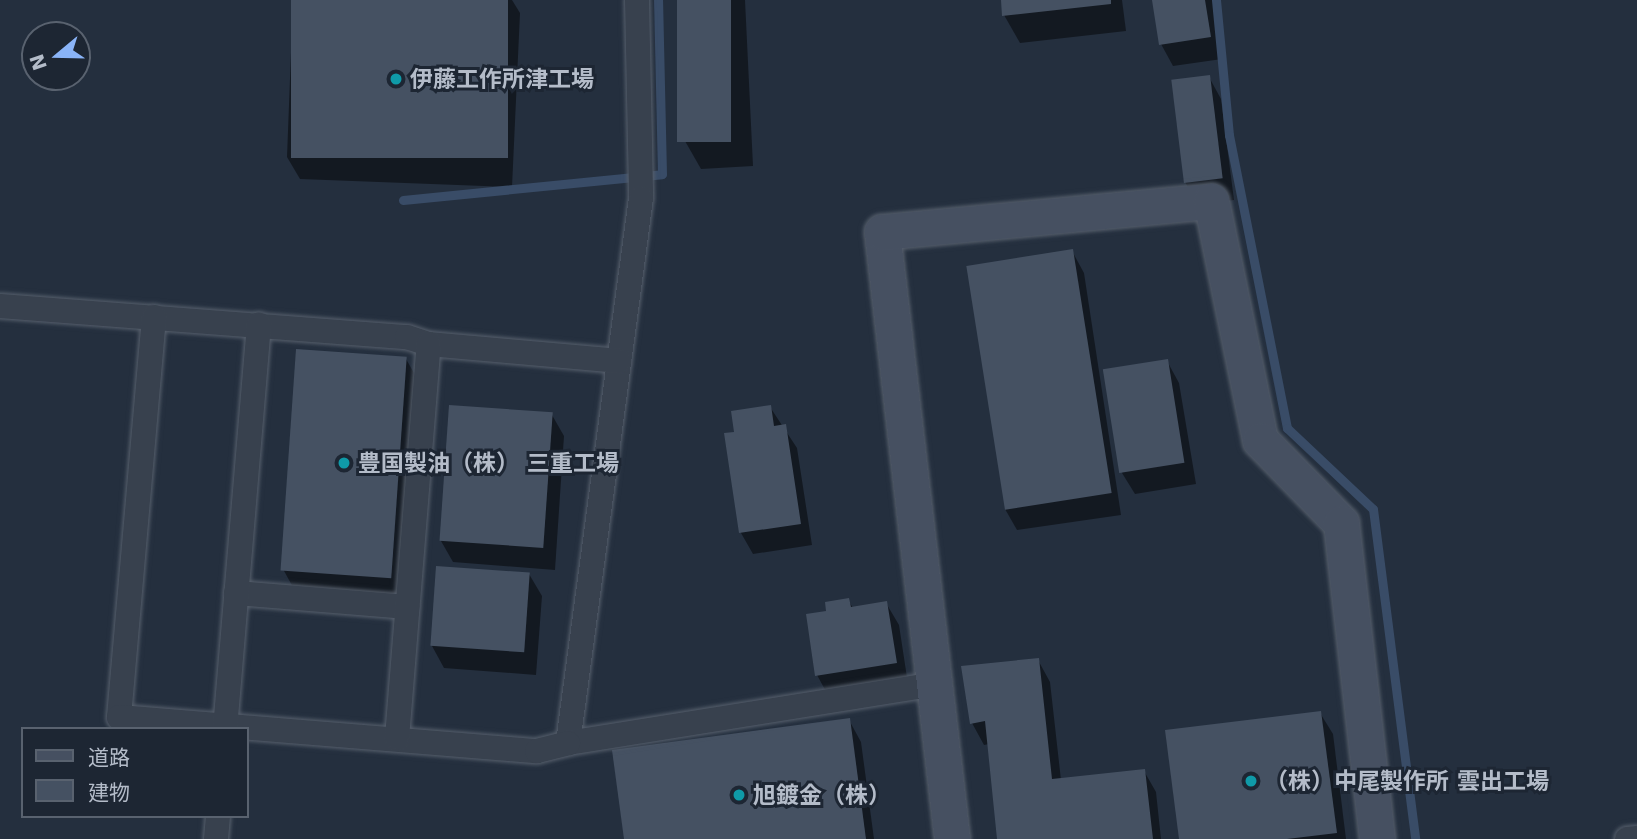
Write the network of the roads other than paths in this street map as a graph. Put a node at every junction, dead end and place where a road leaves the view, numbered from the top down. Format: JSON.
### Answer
{"nodes":[{"id":1,"x":638,"y":0,"type":"edge"},
{"id":2,"x":0,"y":306,"type":"edge"},
{"id":3,"x":154,"y":317,"type":"junction"},
{"id":4,"x":259,"y":324,"type":"junction"},
{"id":5,"x":429,"y":344,"type":"junction"},
{"id":6,"x":619,"y":361,"type":"junction"},
{"id":7,"x":236,"y":593,"type":"junction"},
{"id":8,"x":407,"y":607,"type":"junction"},
{"id":9,"x":937,"y":684,"type":"junction"},
{"id":10,"x":225,"y":727,"type":"edge"},
{"id":11,"x":248,"y":728,"type":"edge"},
{"id":12,"x":397,"y":738,"type":"junction"},
{"id":13,"x":568,"y":743,"type":"junction"},
{"id":14,"x":218,"y":818,"type":"edge"},
{"id":15,"x":1637,"y":838,"type":"edge"},
{"id":16,"x":216,"y":839,"type":"edge"},
{"id":17,"x":951,"y":839,"type":"edge"},
{"id":18,"x":1377,"y":839,"type":"edge"},
{"id":19,"x":1627,"y":839,"type":"edge"}],
"edges":[{"from":1,"to":6,"type":"street"},
{"from":2,"to":3,"type":"street"},
{"from":3,"to":4,"type":"street"},
{"from":3,"to":10,"type":"street"},
{"from":4,"to":5,"type":"street"},
{"from":4,"to":7,"type":"street"},
{"from":5,"to":6,"type":"street"},
{"from":5,"to":8,"type":"street"},
{"from":6,"to":13,"type":"street"},
{"from":7,"to":8,"type":"street"},
{"from":7,"to":10,"type":"street"},
{"from":8,"to":12,"type":"street"},
{"from":9,"to":13,"type":"street"},
{"from":9,"to":17,"type":"street"},
{"from":9,"to":18,"type":"street"},
{"from":11,"to":12,"type":"street"},
{"from":12,"to":13,"type":"street"},
{"from":14,"to":16,"type":"street"},
{"from":15,"to":19,"type":"street"}]}
